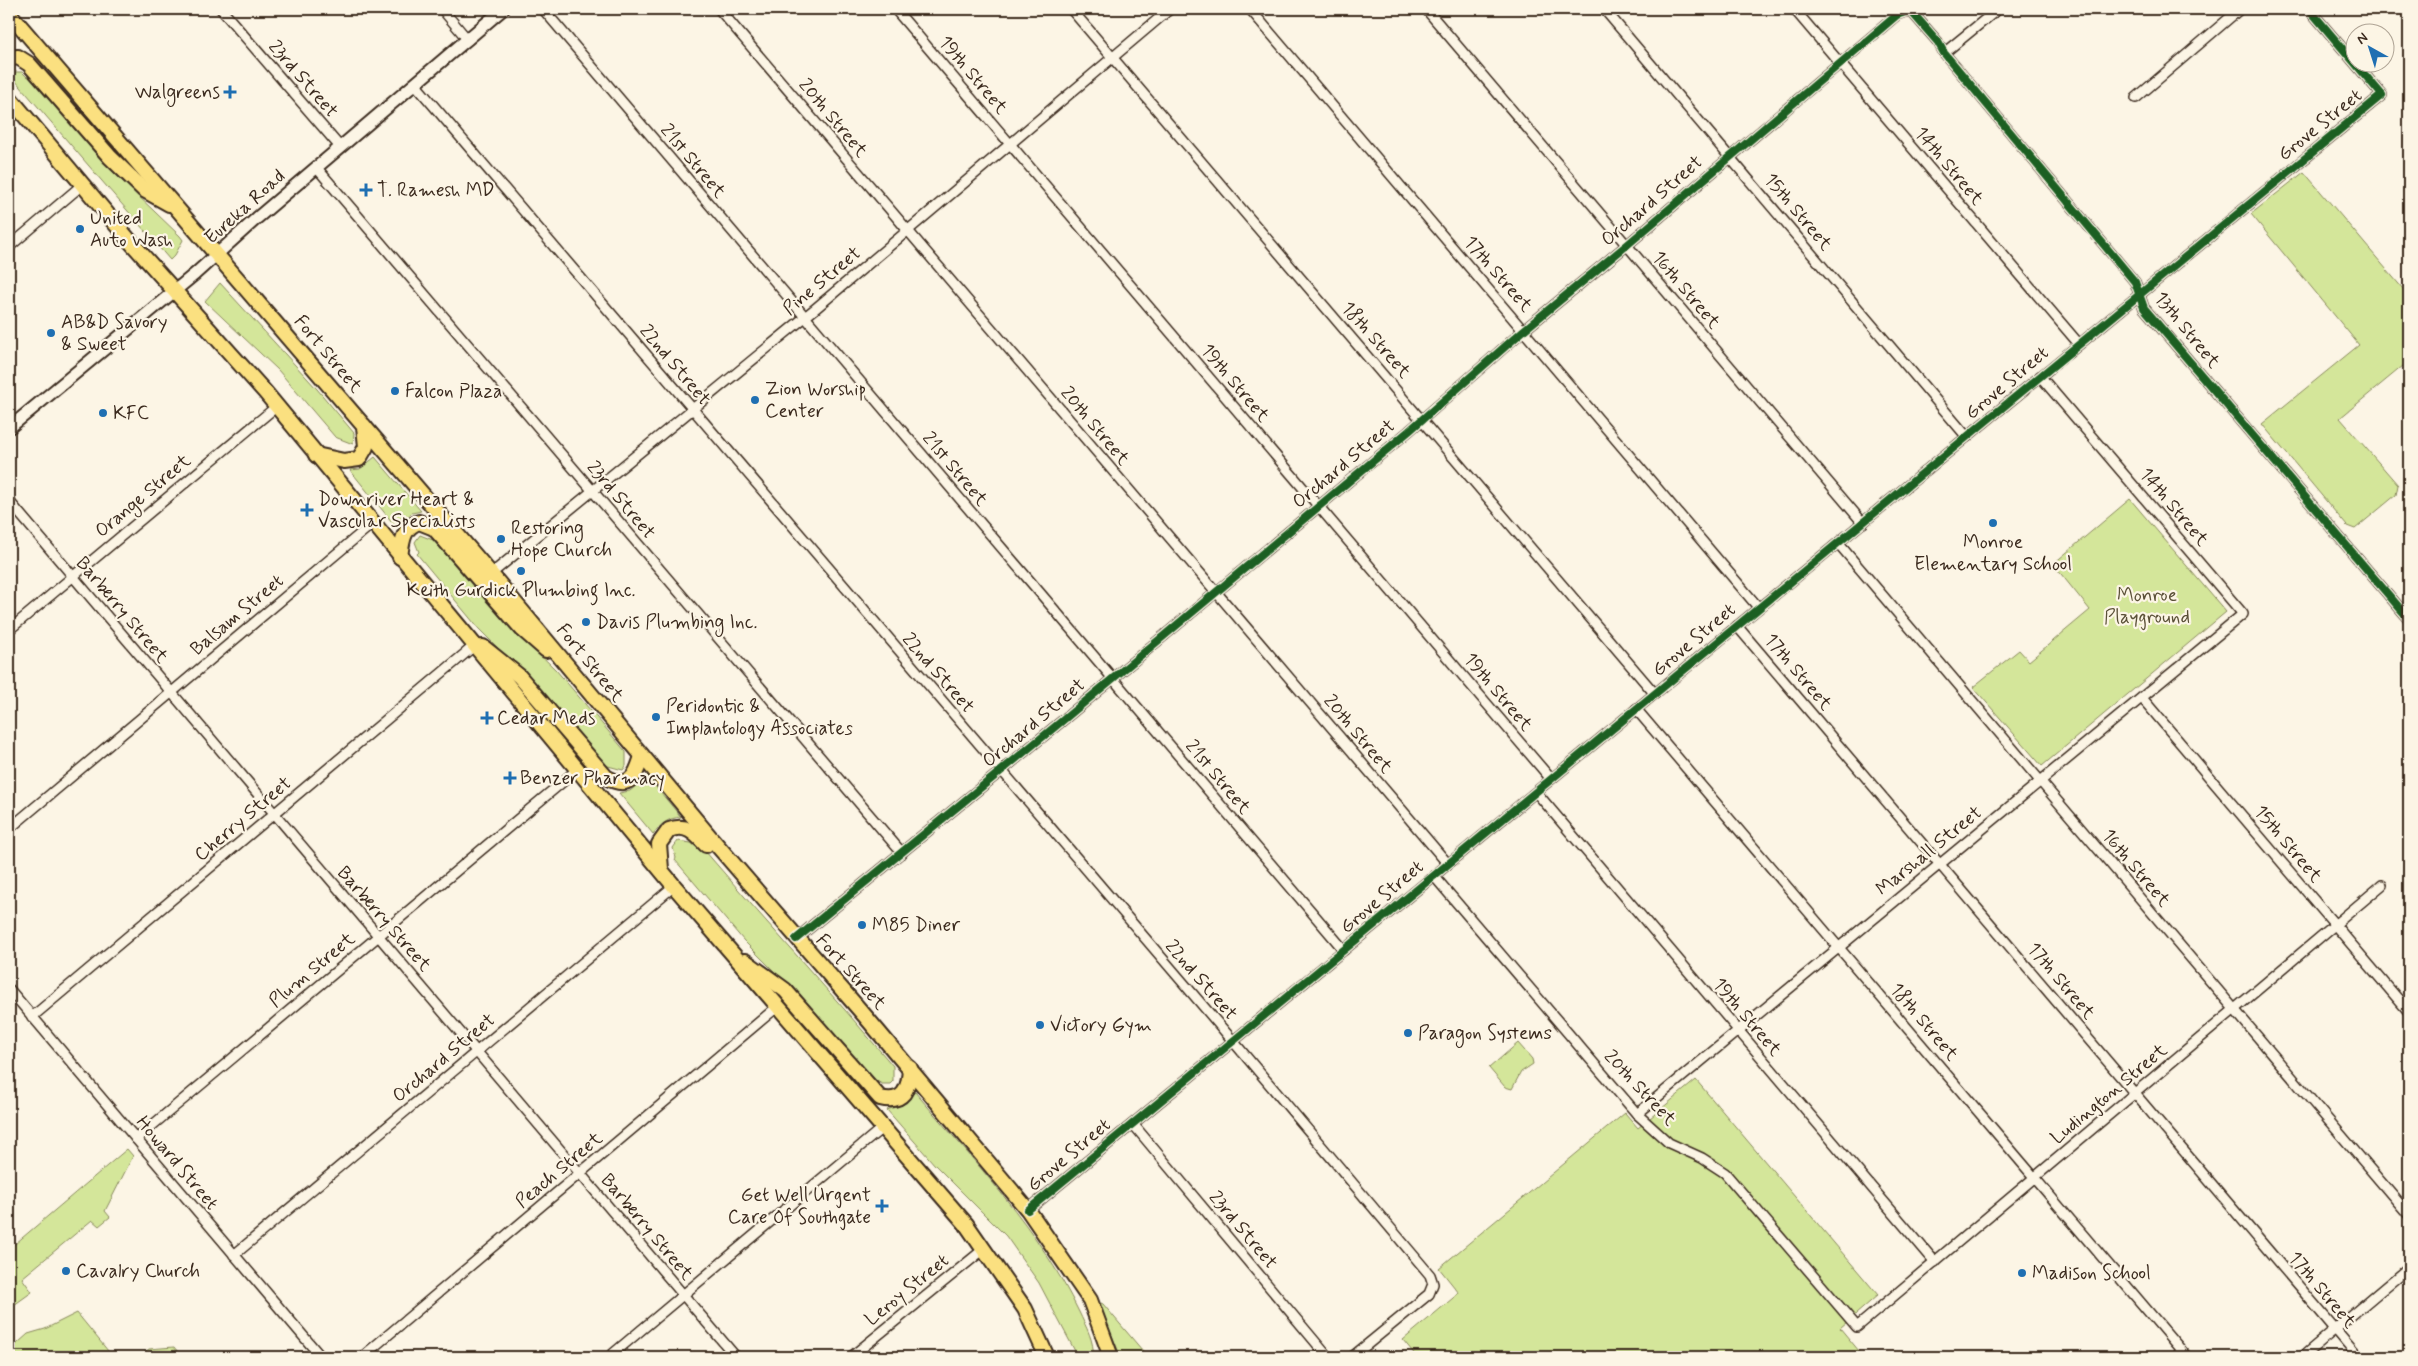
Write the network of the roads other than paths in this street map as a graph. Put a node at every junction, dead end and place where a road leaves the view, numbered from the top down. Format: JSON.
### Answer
{"nodes":[{"id":1,"x":221,"y":9,"type":"edge"},
{"id":2,"x":442,"y":9,"type":"edge"},
{"id":3,"x":503,"y":9,"type":"edge"},
{"id":4,"x":543,"y":9,"type":"edge"},
{"id":5,"x":718,"y":9,"type":"edge"},
{"id":6,"x":894,"y":9,"type":"edge"},
{"id":7,"x":1071,"y":9,"type":"edge"},
{"id":8,"x":1170,"y":9,"type":"edge"},
{"id":9,"x":1250,"y":9,"type":"edge"},
{"id":10,"x":1426,"y":9,"type":"edge"},
{"id":11,"x":1604,"y":9,"type":"edge"},
{"id":12,"x":1794,"y":9,"type":"edge"},
{"id":13,"x":1998,"y":9,"type":"edge"},
{"id":14,"x":2240,"y":9,"type":"edge"},
{"id":15,"x":2309,"y":9,"type":"edge"},
{"id":16,"x":1910,"y":10,"type":"joint"},
{"id":17,"x":9,"y":13,"type":"edge"},
{"id":18,"x":468,"y":40,"type":"junction"},
{"id":19,"x":1944,"y":53,"type":"junction"},
{"id":20,"x":9,"y":58,"type":"edge"},
{"id":21,"x":1113,"y":58,"type":"junction"},
{"id":22,"x":1840,"y":64,"type":"junction"},
{"id":23,"x":415,"y":84,"type":"junction"},
{"id":24,"x":9,"y":96,"type":"edge"},
{"id":25,"x":2136,"y":98,"type":"dead end"},
{"id":26,"x":1010,"y":144,"type":"junction"},
{"id":27,"x":340,"y":147,"type":"junction"},
{"id":28,"x":1729,"y":157,"type":"junction"},
{"id":29,"x":316,"y":168,"type":"junction"},
{"id":30,"x":82,"y":185,"type":"junction"},
{"id":31,"x":176,"y":208,"type":"junction"},
{"id":32,"x":907,"y":231,"type":"junction"},
{"id":33,"x":1627,"y":245,"type":"junction"},
{"id":34,"x":9,"y":247,"type":"edge"},
{"id":35,"x":216,"y":256,"type":"junction"},
{"id":36,"x":175,"y":290,"type":"junction"},
{"id":37,"x":2139,"y":294,"type":"junction"},
{"id":38,"x":804,"y":317,"type":"junction"},
{"id":39,"x":1524,"y":330,"type":"junction"},
{"id":40,"x":2079,"y":344,"type":"junction"},
{"id":41,"x":2040,"y":376,"type":"junction"},
{"id":42,"x":277,"y":406,"type":"junction"},
{"id":43,"x":692,"y":410,"type":"junction"},
{"id":44,"x":1422,"y":419,"type":"junction"},
{"id":45,"x":364,"y":426,"type":"junction"},
{"id":46,"x":9,"y":428,"type":"edge"},
{"id":47,"x":1967,"y":437,"type":"junction"},
{"id":48,"x":316,"y":455,"type":"junction"},
{"id":49,"x":593,"y":492,"type":"junction"},
{"id":50,"x":9,"y":500,"type":"edge"},
{"id":51,"x":1318,"y":506,"type":"junction"},
{"id":52,"x":1862,"y":523,"type":"junction"},
{"id":53,"x":372,"y":524,"type":"junction"},
{"id":54,"x":1838,"y":543,"type":"junction"},
{"id":55,"x":400,"y":557,"type":"junction"},
{"id":56,"x":492,"y":574,"type":"junction"},
{"id":57,"x":73,"y":577,"type":"junction"},
{"id":58,"x":1216,"y":593,"type":"junction"},
{"id":59,"x":1758,"y":608,"type":"junction"},
{"id":60,"x":2243,"y":614,"type":"joint"},
{"id":61,"x":2409,"y":619,"type":"edge"},
{"id":62,"x":458,"y":626,"type":"junction"},
{"id":63,"x":1737,"y":626,"type":"junction"},
{"id":64,"x":9,"y":630,"type":"edge"},
{"id":65,"x":474,"y":646,"type":"junction"},
{"id":66,"x":564,"y":661,"type":"junction"},
{"id":67,"x":1113,"y":679,"type":"junction"},
{"id":68,"x":171,"y":693,"type":"junction"},
{"id":69,"x":1655,"y":694,"type":"junction"},
{"id":70,"x":2142,"y":698,"type":"junction"},
{"id":71,"x":1636,"y":709,"type":"junction"},
{"id":72,"x":642,"y":756,"type":"junction"},
{"id":73,"x":578,"y":769,"type":"junction"},
{"id":74,"x":1001,"y":772,"type":"junction"},
{"id":75,"x":1551,"y":779,"type":"junction"},
{"id":76,"x":2040,"y":781,"type":"junction"},
{"id":77,"x":1536,"y":792,"type":"junction"},
{"id":78,"x":274,"y":815,"type":"junction"},
{"id":79,"x":9,"y":829,"type":"edge"},
{"id":80,"x":902,"y":853,"type":"junction"},
{"id":81,"x":1940,"y":863,"type":"junction"},
{"id":82,"x":1448,"y":864,"type":"junction"},
{"id":83,"x":661,"y":870,"type":"junction"},
{"id":84,"x":1434,"y":876,"type":"junction"},
{"id":85,"x":2382,"y":885,"type":"dead end"},
{"id":86,"x":674,"y":886,"type":"junction"},
{"id":87,"x":2335,"y":925,"type":"junction"},
{"id":88,"x":378,"y":936,"type":"junction"},
{"id":89,"x":796,"y":940,"type":"junction"},
{"id":90,"x":1839,"y":946,"type":"junction"},
{"id":91,"x":728,"y":949,"type":"junction"},
{"id":92,"x":1344,"y":950,"type":"junction"},
{"id":93,"x":830,"y":975,"type":"junction"},
{"id":94,"x":9,"y":989,"type":"edge"},
{"id":95,"x":777,"y":1007,"type":"junction"},
{"id":96,"x":2235,"y":1009,"type":"junction"},
{"id":97,"x":2409,"y":1012,"type":"edge"},
{"id":98,"x":32,"y":1017,"type":"junction"},
{"id":99,"x":1738,"y":1031,"type":"junction"},
{"id":100,"x":1233,"y":1041,"type":"junction"},
{"id":101,"x":478,"y":1051,"type":"junction"},
{"id":102,"x":910,"y":1068,"type":"junction"},
{"id":103,"x":2135,"y":1094,"type":"junction"},
{"id":104,"x":1637,"y":1114,"type":"junction"},
{"id":105,"x":1133,"y":1124,"type":"junction"},
{"id":106,"x":882,"y":1128,"type":"junction"},
{"id":107,"x":136,"y":1139,"type":"junction"},
{"id":108,"x":580,"y":1174,"type":"junction"},
{"id":109,"x":2035,"y":1178,"type":"junction"},
{"id":110,"x":1028,"y":1210,"type":"junction"},
{"id":111,"x":2409,"y":1215,"type":"edge"},
{"id":112,"x":984,"y":1249,"type":"junction"},
{"id":113,"x":234,"y":1255,"type":"junction"},
{"id":114,"x":1934,"y":1262,"type":"junction"},
{"id":115,"x":2409,"y":1267,"type":"edge"},
{"id":116,"x":683,"y":1295,"type":"junction"},
{"id":117,"x":1856,"y":1327,"type":"joint"},
{"id":118,"x":2335,"y":1330,"type":"junction"},
{"id":119,"x":1111,"y":1355,"type":"edge"},
{"id":120,"x":321,"y":1357,"type":"edge"},
{"id":121,"x":362,"y":1357,"type":"edge"},
{"id":122,"x":609,"y":1357,"type":"edge"},
{"id":123,"x":736,"y":1357,"type":"edge"},
{"id":124,"x":851,"y":1357,"type":"edge"},
{"id":125,"x":1048,"y":1357,"type":"edge"},
{"id":126,"x":1328,"y":1357,"type":"edge"},
{"id":127,"x":1352,"y":1357,"type":"edge"},
{"id":128,"x":2187,"y":1357,"type":"edge"},
{"id":129,"x":2302,"y":1357,"type":"edge"},
{"id":130,"x":2358,"y":1357,"type":"edge"}],
"edges":[{"from":1,"to":27,"type":"street","name":"23rd Street"},
{"from":2,"to":18,"type":"street"},
{"from":3,"to":18,"type":"main road","name":"Eureka Road"},
{"from":4,"to":38,"type":"street","name":"21st Street"},
{"from":5,"to":32,"type":"street","name":"20th Street"},
{"from":6,"to":26,"type":"street","name":"19th Street"},
{"from":7,"to":21,"type":"street","name":"18th Street"},
{"from":8,"to":21,"type":"street","name":"Pine Street"},
{"from":9,"to":39,"type":"street","name":"17th Street"},
{"from":10,"to":33,"type":"street","name":"16th Street"},
{"from":11,"to":28,"type":"street","name":"15th Street"},
{"from":12,"to":22,"type":"street","name":"14th Street"},
{"from":13,"to":19,"type":"street"},
{"from":14,"to":25,"type":"street"},
{"from":15,"to":37,"type":"street","name":"Grove Street"},
{"from":16,"to":19,"type":"street","name":"13th Street"},
{"from":16,"to":22,"type":"street","name":"Orchard Street"},
{"from":17,"to":31,"type":"main road","name":"Fort Street"},
{"from":18,"to":23,"type":"main road","name":"Eureka Road"},
{"from":19,"to":37,"type":"street","name":"13th Street"},
{"from":20,"to":31,"type":"main road"},
{"from":21,"to":26,"type":"street","name":"Pine Street"},
{"from":21,"to":44,"type":"street","name":"18th Street"},
{"from":22,"to":28,"type":"street","name":"Orchard Street"},
{"from":22,"to":40,"type":"street","name":"14th Street"},
{"from":23,"to":27,"type":"main road","name":"Eureka Road"},
{"from":23,"to":43,"type":"street","name":"22nd Street"},
{"from":24,"to":30,"type":"main road"},
{"from":26,"to":32,"type":"street","name":"Pine Street"},
{"from":26,"to":51,"type":"street","name":"19th Street"},
{"from":27,"to":29,"type":"main road","name":"Eureka Road"},
{"from":28,"to":33,"type":"street","name":"Orchard Street"},
{"from":28,"to":47,"type":"street","name":"15th Street"},
{"from":29,"to":35,"type":"main road","name":"Eureka Road"},
{"from":29,"to":49,"type":"street","name":"23rd Street"},
{"from":30,"to":34,"type":"street"},
{"from":30,"to":36,"type":"main road"},
{"from":31,"to":35,"type":"main road","name":"Fort Street"},
{"from":32,"to":38,"type":"street","name":"Pine Street"},
{"from":32,"to":58,"type":"street","name":"20th Street"},
{"from":33,"to":39,"type":"street","name":"Orchard Street"},
{"from":33,"to":52,"type":"street","name":"16th Street"},
{"from":35,"to":36,"type":"main road","name":"Eureka Road"},
{"from":35,"to":45,"type":"main road","name":"Fort Street"},
{"from":36,"to":42,"type":"main road"},
{"from":36,"to":46,"type":"main road","name":"Eureka Road"},
{"from":37,"to":40,"type":"street","name":"Grove Street"},
{"from":37,"to":61,"type":"street","name":"13th Street"},
{"from":38,"to":43,"type":"street","name":"Pine Street"},
{"from":38,"to":67,"type":"street","name":"21st Street"},
{"from":39,"to":44,"type":"street","name":"Orchard Street"},
{"from":39,"to":59,"type":"street","name":"17th Street"},
{"from":40,"to":41,"type":"street","name":"Grove Street"},
{"from":41,"to":47,"type":"street","name":"Grove Street"},
{"from":41,"to":60,"type":"street","name":"14th Street"},
{"from":42,"to":48,"type":"main road"},
{"from":42,"to":57,"type":"street","name":"Orange Street"},
{"from":43,"to":49,"type":"street","name":"Pine Street"},
{"from":43,"to":74,"type":"street","name":"22nd Street"},
{"from":44,"to":51,"type":"street","name":"Orchard Street"},
{"from":44,"to":69,"type":"street","name":"18th Street"},
{"from":45,"to":48,"type":"main road"},
{"from":45,"to":56,"type":"main road","name":"Fort Street"},
{"from":47,"to":52,"type":"street","name":"Grove Street"},
{"from":48,"to":53,"type":"main road"},
{"from":49,"to":56,"type":"street","name":"Pine Street"},
{"from":49,"to":80,"type":"street","name":"23rd Street"},
{"from":50,"to":57,"type":"street","name":"Barberry Street"},
{"from":51,"to":58,"type":"street","name":"Orchard Street"},
{"from":51,"to":75,"type":"street","name":"19th Street"},
{"from":52,"to":54,"type":"street","name":"Grove Street"},
{"from":53,"to":55,"type":"main road"},
{"from":53,"to":68,"type":"street","name":"Balsam Street"},
{"from":54,"to":59,"type":"street","name":"Grove Street"},
{"from":54,"to":76,"type":"street","name":"16th Street"},
{"from":55,"to":62,"type":"main road"},
{"from":55,"to":66,"type":"main road"},
{"from":56,"to":66,"type":"main road","name":"Fort Street"},
{"from":57,"to":64,"type":"street","name":"Orange Street"},
{"from":57,"to":68,"type":"street","name":"Barberry Street"},
{"from":58,"to":67,"type":"street","name":"Orchard Street"},
{"from":58,"to":82,"type":"street","name":"20th Street"},
{"from":59,"to":63,"type":"street","name":"Grove Street"},
{"from":60,"to":70,"type":"street","name":"Marshall Street"},
{"from":62,"to":65,"type":"main road"},
{"from":62,"to":72,"type":"main road"},
{"from":63,"to":69,"type":"street","name":"Grove Street"},
{"from":63,"to":81,"type":"street","name":"17th Street"},
{"from":65,"to":73,"type":"main road"},
{"from":65,"to":78,"type":"street","name":"Cherry Street"},
{"from":66,"to":72,"type":"main road","name":"Fort Street"},
{"from":67,"to":74,"type":"street","name":"Orchard Street"},
{"from":67,"to":92,"type":"street","name":"21st Street"},
{"from":68,"to":78,"type":"street","name":"Barberry Street"},
{"from":68,"to":79,"type":"street","name":"Balsam Street"},
{"from":69,"to":71,"type":"street","name":"Grove Street"},
{"from":70,"to":76,"type":"street","name":"Marshall Street"},
{"from":70,"to":87,"type":"street","name":"15th Street"},
{"from":71,"to":75,"type":"street","name":"Grove Street"},
{"from":71,"to":90,"type":"street","name":"18th Street"},
{"from":72,"to":89,"type":"main road","name":"Fort Street"},
{"from":73,"to":83,"type":"main road"},
{"from":73,"to":88,"type":"street","name":"Plum Street"},
{"from":74,"to":80,"type":"street","name":"Orchard Street"},
{"from":74,"to":100,"type":"street","name":"22nd Street"},
{"from":75,"to":77,"type":"street","name":"Grove Street"},
{"from":76,"to":81,"type":"street","name":"Marshall Street"},
{"from":76,"to":96,"type":"street","name":"16th Street"},
{"from":77,"to":82,"type":"street","name":"Grove Street"},
{"from":77,"to":99,"type":"street","name":"19th Street"},
{"from":78,"to":88,"type":"street","name":"Barberry Street"},
{"from":78,"to":98,"type":"street","name":"Cherry Street"},
{"from":80,"to":89,"type":"street","name":"Orchard Street"},
{"from":81,"to":90,"type":"street","name":"Marshall Street"},
{"from":81,"to":103,"type":"street","name":"17th Street"},
{"from":82,"to":84,"type":"street","name":"Grove Street"},
{"from":83,"to":86,"type":"main road"},
{"from":83,"to":93,"type":"main road"},
{"from":84,"to":92,"type":"street","name":"Grove Street"},
{"from":84,"to":104,"type":"street","name":"20th Street"},
{"from":85,"to":87,"type":"street","name":"Ludington Street"},
{"from":86,"to":91,"type":"main road"},
{"from":86,"to":101,"type":"street","name":"Orchard Street"},
{"from":87,"to":96,"type":"street","name":"Ludington Street"},
{"from":87,"to":97,"type":"street","name":"15th Street"},
{"from":88,"to":101,"type":"street","name":"Barberry Street"},
{"from":88,"to":107,"type":"street","name":"Plum Street"},
{"from":89,"to":93,"type":"main road","name":"Fort Street"},
{"from":90,"to":99,"type":"street","name":"Marshall Street"},
{"from":90,"to":109,"type":"street","name":"18th Street"},
{"from":91,"to":95,"type":"main road"},
{"from":91,"to":102,"type":"main road"},
{"from":92,"to":100,"type":"street","name":"Grove Street"},
{"from":93,"to":102,"type":"main road","name":"Fort Street"},
{"from":94,"to":98,"type":"street","name":"Howard Street"},
{"from":95,"to":106,"type":"main road"},
{"from":95,"to":108,"type":"street","name":"Peach Street"},
{"from":96,"to":103,"type":"street","name":"Ludington Street"},
{"from":96,"to":111,"type":"street","name":"16th Street"},
{"from":98,"to":107,"type":"street","name":"Howard Street"},
{"from":99,"to":104,"type":"street","name":"Marshall Street"},
{"from":99,"to":114,"type":"street","name":"19th Street"},
{"from":100,"to":105,"type":"street","name":"Grove Street"},
{"from":100,"to":127,"type":"street","name":"22nd Street"},
{"from":101,"to":108,"type":"street","name":"Barberry Street"},
{"from":101,"to":113,"type":"street","name":"Orchard Street"},
{"from":102,"to":110,"type":"main road","name":"Fort Street"},
{"from":103,"to":109,"type":"street","name":"Ludington Street"},
{"from":103,"to":118,"type":"street","name":"17th Street"},
{"from":104,"to":117,"type":"street","name":"20th Street"},
{"from":105,"to":110,"type":"street","name":"Grove Street"},
{"from":105,"to":126,"type":"street","name":"23rd Street"},
{"from":106,"to":112,"type":"main road"},
{"from":106,"to":116,"type":"street"},
{"from":107,"to":113,"type":"street","name":"Howard Street"},
{"from":108,"to":116,"type":"street","name":"Barberry Street"},
{"from":108,"to":121,"type":"street","name":"Peach Street"},
{"from":109,"to":114,"type":"street","name":"Ludington Street"},
{"from":109,"to":128,"type":"street","name":"18th Street"},
{"from":110,"to":119,"type":"main road","name":"Fort Street"},
{"from":112,"to":124,"type":"street","name":"Leroy Street"},
{"from":112,"to":125,"type":"main road"},
{"from":113,"to":120,"type":"street","name":"Howard Street"},
{"from":114,"to":117,"type":"street","name":"Ludington Street"},
{"from":115,"to":118,"type":"street"},
{"from":116,"to":122,"type":"street"},
{"from":116,"to":123,"type":"street","name":"Barberry Street"},
{"from":118,"to":129,"type":"street"},
{"from":118,"to":130,"type":"street","name":"17th Street"}]}
